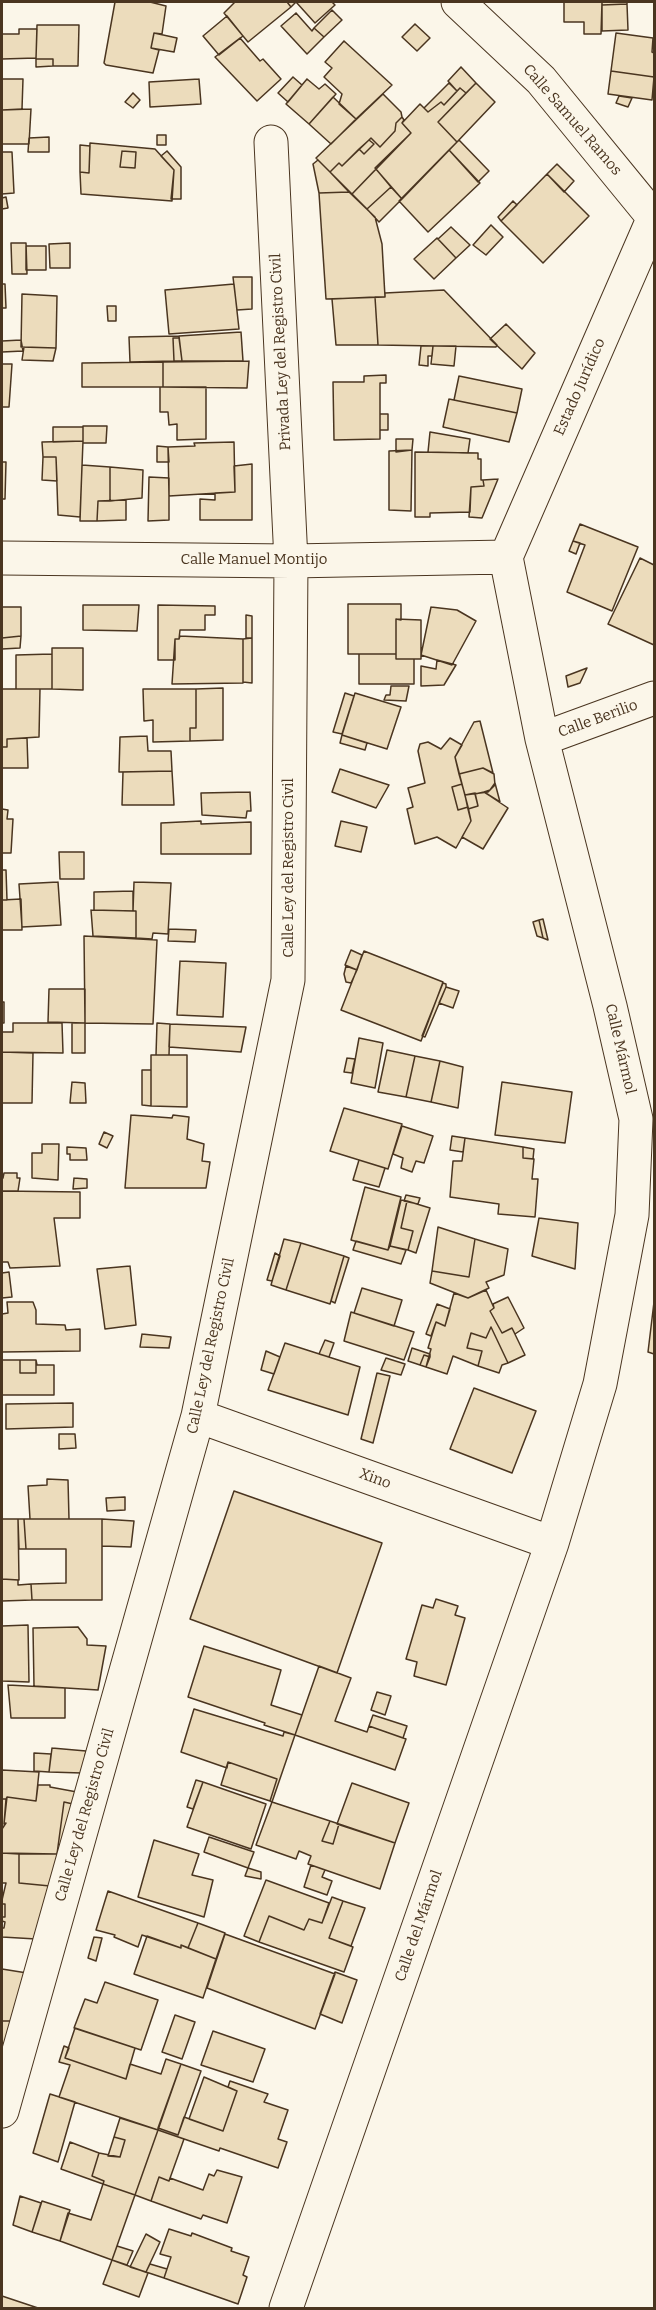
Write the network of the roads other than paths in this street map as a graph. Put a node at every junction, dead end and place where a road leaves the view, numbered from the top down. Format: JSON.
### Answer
{"nodes":[{"id":1,"x":458,"y":2,"type":"edge"},
{"id":2,"x":272,"y":142,"type":"dead end"},
{"id":3,"x":654,"y":218,"type":"edge"},
{"id":4,"x":506,"y":557,"type":"junction"},
{"id":5,"x":2,"y":558,"type":"edge"},
{"id":6,"x":291,"y":561,"type":"junction"},
{"id":7,"x":654,"y":698,"type":"edge"},
{"id":8,"x":542,"y":739,"type":"junction"},
{"id":9,"x":645,"y":1124,"type":"edge"},
{"id":10,"x":198,"y":1416,"type":"junction"},
{"id":11,"x":552,"y":1543,"type":"junction"},
{"id":12,"x":2,"y":2111,"type":"edge"},
{"id":13,"x":286,"y":2308,"type":"edge"}],
"edges":[{"from":1,"to":3,"type":"street","name":"Calle Samuel Ramos"},
{"from":2,"to":6,"type":"street","name":"Privada Ley del Registro Civil"},
{"from":3,"to":4,"type":"street","name":"Estado Jurídico"},
{"from":4,"to":6,"type":"street","name":"Calle Manuel Montijo"},
{"from":4,"to":8,"type":"street","name":"Calle Mármol"},
{"from":5,"to":6,"type":"street","name":"Calle Manuel Montijo"},
{"from":6,"to":10,"type":"street","name":"Calle Ley del Registro Civil"},
{"from":7,"to":8,"type":"street","name":"Calle Berilio"},
{"from":8,"to":9,"type":"street","name":"Calle Mármol"},
{"from":9,"to":11,"type":"street","name":"Calle Mármol"},
{"from":10,"to":11,"type":"street","name":"Xino"},
{"from":10,"to":12,"type":"street","name":"Calle Ley del Registro Civil"},
{"from":11,"to":13,"type":"street","name":"Calle del Mármol"}]}
